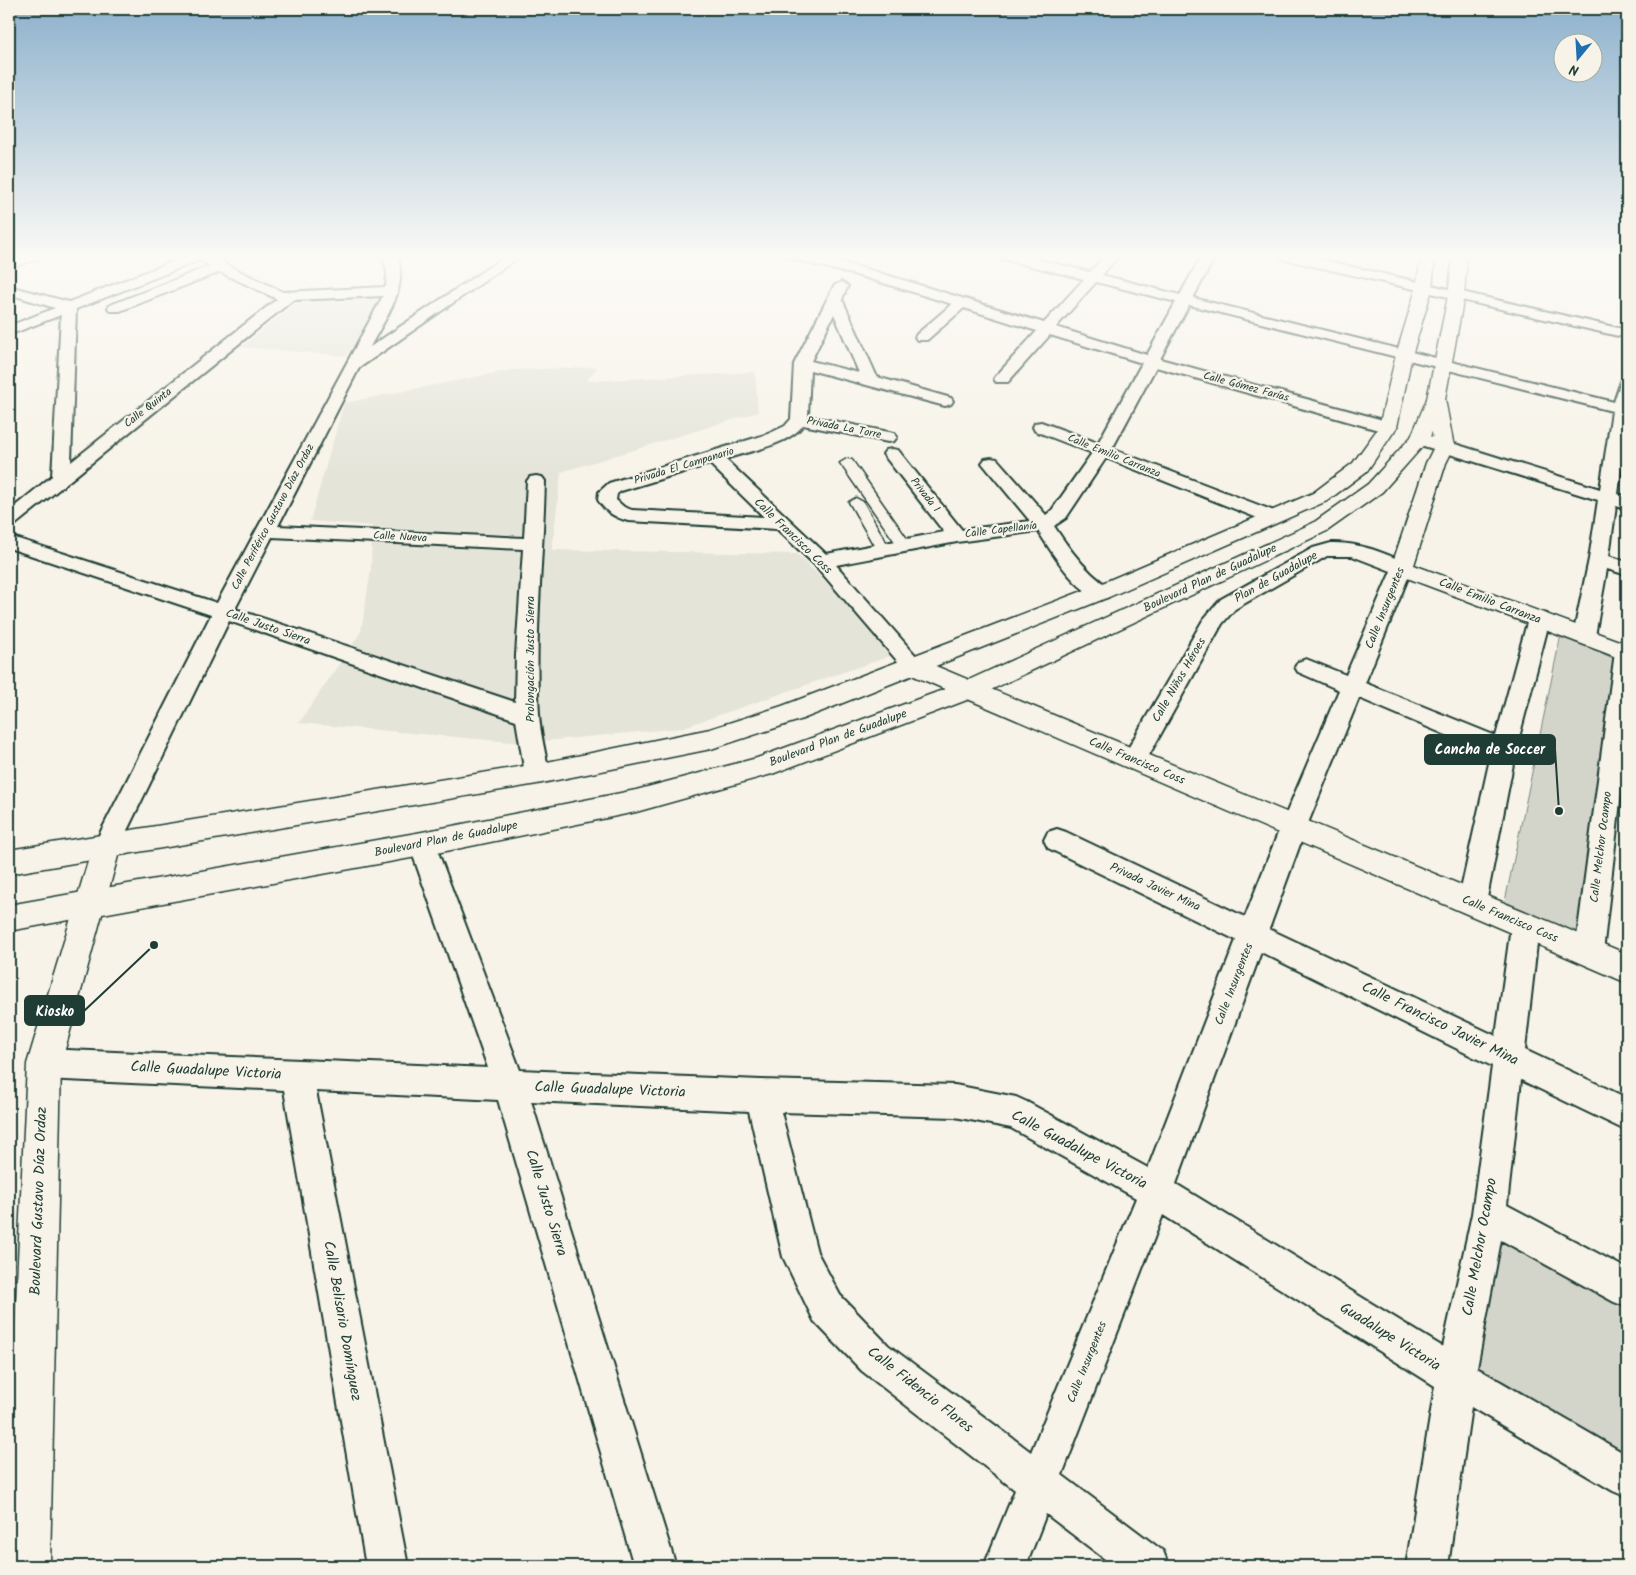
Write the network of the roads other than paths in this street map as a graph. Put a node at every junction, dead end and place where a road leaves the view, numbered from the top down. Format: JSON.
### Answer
{"nodes":[{"id":1,"x":68,"y":328,"type":"edge"},
{"id":2,"x":248,"y":328,"type":"edge"},
{"id":3,"x":372,"y":328,"type":"edge"},
{"id":4,"x":407,"y":328,"type":"edge"},
{"id":5,"x":820,"y":328,"type":"edge"},
{"id":6,"x":851,"y":328,"type":"edge"},
{"id":7,"x":932,"y":328,"type":"edge"},
{"id":8,"x":1170,"y":328,"type":"edge"},
{"id":9,"x":1297,"y":328,"type":"edge"},
{"id":10,"x":1412,"y":328,"type":"edge"},
{"id":11,"x":1449,"y":328,"type":"edge"},
{"id":12,"x":1602,"y":328,"type":"edge"},
{"id":13,"x":1048,"y":329,"type":"joint"},
{"id":14,"x":1627,"y":334,"type":"edge"},
{"id":15,"x":922,"y":337,"type":"dead end"},
{"id":16,"x":1404,"y":355,"type":"junction"},
{"id":17,"x":1151,"y":361,"type":"junction"},
{"id":18,"x":802,"y":364,"type":"junction"},
{"id":19,"x":1441,"y":365,"type":"junction"},
{"id":20,"x":352,"y":366,"type":"junction"},
{"id":21,"x":1002,"y":379,"type":"dead end"},
{"id":22,"x":870,"y":380,"type":"junction"},
{"id":23,"x":1627,"y":384,"type":"edge"},
{"id":24,"x":1436,"y":399,"type":"junction"},
{"id":25,"x":946,"y":401,"type":"dead end"},
{"id":26,"x":1624,"y":409,"type":"edge"},
{"id":27,"x":799,"y":419,"type":"junction"},
{"id":28,"x":1041,"y":426,"type":"dead end"},
{"id":29,"x":1388,"y":427,"type":"junction"},
{"id":30,"x":1420,"y":439,"type":"junction"},
{"id":31,"x":890,"y":446,"type":"joint"},
{"id":32,"x":1444,"y":447,"type":"junction"},
{"id":33,"x":1102,"y":451,"type":"junction"},
{"id":34,"x":713,"y":457,"type":"junction"},
{"id":35,"x":847,"y":462,"type":"dead end"},
{"id":36,"x":991,"y":464,"type":"dead end"},
{"id":37,"x":62,"y":476,"type":"junction"},
{"id":38,"x":536,"y":482,"type":"dead end"},
{"id":39,"x":1608,"y":497,"type":"junction"},
{"id":40,"x":856,"y":502,"type":"dead end"},
{"id":41,"x":1627,"y":503,"type":"edge"},
{"id":42,"x":1272,"y":517,"type":"junction"},
{"id":43,"x":9,"y":520,"type":"edge"},
{"id":44,"x":780,"y":523,"type":"junction"},
{"id":45,"x":1044,"y":525,"type":"junction"},
{"id":46,"x":267,"y":531,"type":"junction"},
{"id":47,"x":957,"y":536,"type":"junction"},
{"id":48,"x":9,"y":542,"type":"edge"},
{"id":49,"x":534,"y":544,"type":"junction"},
{"id":50,"x":905,"y":546,"type":"junction"},
{"id":51,"x":1353,"y":549,"type":"joint"},
{"id":52,"x":883,"y":550,"type":"junction"},
{"id":53,"x":1599,"y":559,"type":"junction"},
{"id":54,"x":822,"y":561,"type":"junction"},
{"id":55,"x":1402,"y":568,"type":"junction"},
{"id":56,"x":1627,"y":569,"type":"edge"},
{"id":57,"x":1101,"y":592,"type":"junction"},
{"id":58,"x":1228,"y":604,"type":"joint"},
{"id":59,"x":223,"y":612,"type":"junction"},
{"id":60,"x":1540,"y":619,"type":"junction"},
{"id":61,"x":1584,"y":636,"type":"junction"},
{"id":62,"x":1626,"y":652,"type":"edge"},
{"id":63,"x":914,"y":666,"type":"junction"},
{"id":64,"x":1306,"y":667,"type":"dead end"},
{"id":65,"x":1354,"y":686,"type":"junction"},
{"id":66,"x":971,"y":689,"type":"junction"},
{"id":67,"x":527,"y":715,"type":"junction"},
{"id":68,"x":1504,"y":749,"type":"junction"},
{"id":69,"x":1134,"y":759,"type":"junction"},
{"id":70,"x":537,"y":774,"type":"junction"},
{"id":71,"x":1617,"y":793,"type":"edge"},
{"id":72,"x":1293,"y":828,"type":"junction"},
{"id":73,"x":1057,"y":840,"type":"dead end"},
{"id":74,"x":422,"y":844,"type":"junction"},
{"id":75,"x":107,"y":845,"type":"junction"},
{"id":76,"x":9,"y":862,"type":"edge"},
{"id":77,"x":1472,"y":902,"type":"junction"},
{"id":78,"x":89,"y":905,"type":"junction"},
{"id":79,"x":9,"y":918,"type":"edge"},
{"id":80,"x":1525,"y":926,"type":"junction"},
{"id":81,"x":1253,"y":933,"type":"junction"},
{"id":82,"x":1589,"y":952,"type":"junction"},
{"id":83,"x":1627,"y":969,"type":"edge"},
{"id":84,"x":1510,"y":1058,"type":"junction"},
{"id":85,"x":44,"y":1064,"type":"junction"},
{"id":86,"x":297,"y":1075,"type":"junction"},
{"id":87,"x":510,"y":1086,"type":"junction"},
{"id":88,"x":760,"y":1096,"type":"junction"},
{"id":89,"x":1627,"y":1115,"type":"edge"},
{"id":90,"x":1156,"y":1191,"type":"junction"},
{"id":91,"x":1489,"y":1214,"type":"junction"},
{"id":92,"x":1627,"y":1289,"type":"edge"},
{"id":93,"x":1456,"y":1377,"type":"junction"},
{"id":94,"x":1627,"y":1477,"type":"edge"},
{"id":95,"x":1039,"y":1482,"type":"junction"},
{"id":96,"x":27,"y":1566,"type":"edge"},
{"id":97,"x":387,"y":1566,"type":"edge"},
{"id":98,"x":656,"y":1566,"type":"edge"},
{"id":99,"x":1005,"y":1566,"type":"edge"},
{"id":100,"x":1148,"y":1566,"type":"edge"},
{"id":101,"x":1427,"y":1566,"type":"edge"}],
"edges":[{"from":1,"to":37,"type":"street"},
{"from":2,"to":37,"type":"street","name":"Calle Quinta"},
{"from":3,"to":20,"type":"street"},
{"from":4,"to":20,"type":"street","name":"Calle Periférico Gustavo Díaz Ordaz"},
{"from":5,"to":18,"type":"street"},
{"from":6,"to":22,"type":"street"},
{"from":7,"to":15,"type":"street"},
{"from":8,"to":17,"type":"street","name":"Calle Capellanía"},
{"from":9,"to":16,"type":"street"},
{"from":10,"to":16,"type":"main road"},
{"from":11,"to":19,"type":"main road","name":"Boulevard Plan de Guadalupe"},
{"from":12,"to":14,"type":"street"},
{"from":13,"to":17,"type":"street","name":"Calle Gómez Farías"},
{"from":13,"to":21,"type":"street"},
{"from":16,"to":19,"type":"street"},
{"from":16,"to":29,"type":"main road"},
{"from":17,"to":29,"type":"street","name":"Calle Gómez Farías"},
{"from":17,"to":33,"type":"street","name":"Calle Capellanía"},
{"from":18,"to":22,"type":"street"},
{"from":18,"to":27,"type":"street"},
{"from":19,"to":24,"type":"main road","name":"Boulevard Plan de Guadalupe"},
{"from":19,"to":26,"type":"street"},
{"from":20,"to":46,"type":"street","name":"Calle Periférico Gustavo Díaz Ordaz"},
{"from":22,"to":25,"type":"street"},
{"from":23,"to":26,"type":"street"},
{"from":24,"to":30,"type":"main road","name":"Boulevard Plan de Guadalupe"},
{"from":24,"to":32,"type":"main road"},
{"from":26,"to":39,"type":"street"},
{"from":27,"to":31,"type":"street","name":"Privada La Torre"},
{"from":27,"to":34,"type":"street","name":"Privada El Campanario"},
{"from":28,"to":33,"type":"street","name":"Calle Emilio Carranza"},
{"from":29,"to":42,"type":"main road"},
{"from":30,"to":32,"type":"street"},
{"from":30,"to":66,"type":"main road","name":"Boulevard Plan de Guadalupe"},
{"from":31,"to":47,"type":"street","name":"Privada I"},
{"from":32,"to":39,"type":"street"},
{"from":32,"to":55,"type":"main road","name":"Calle Insurgentes"},
{"from":33,"to":42,"type":"street","name":"Calle Emilio Carranza"},
{"from":33,"to":45,"type":"street","name":"Calle Capellanía"},
{"from":34,"to":44,"type":"street","name":"Calle Francisco Coss"},
{"from":34,"to":44,"type":"street","name":"Privada El Campanario"},
{"from":35,"to":50,"type":"street"},
{"from":36,"to":45,"type":"street"},
{"from":37,"to":43,"type":"street","name":"Calle Quinta"},
{"from":38,"to":49,"type":"street","name":"Prolongación Justo Sierra"},
{"from":39,"to":41,"type":"street"},
{"from":39,"to":53,"type":"street"},
{"from":40,"to":52,"type":"street"},
{"from":42,"to":57,"type":"main road"},
{"from":44,"to":54,"type":"street","name":"Calle Francisco Coss"},
{"from":45,"to":47,"type":"street","name":"Calle Capellanía"},
{"from":45,"to":57,"type":"street"},
{"from":46,"to":49,"type":"street","name":"Calle Nueva"},
{"from":46,"to":59,"type":"street","name":"Calle Periférico Gustavo Díaz Ordaz"},
{"from":47,"to":50,"type":"street","name":"Calle Capellanía"},
{"from":48,"to":59,"type":"street","name":"Calle Justo Sierra"},
{"from":49,"to":67,"type":"street","name":"Prolongación Justo Sierra"},
{"from":50,"to":52,"type":"street","name":"Calle Capellanía"},
{"from":51,"to":55,"type":"street","name":"Calle Emilio Carranza"},
{"from":51,"to":58,"type":"street","name":"Plan de Guadalupe"},
{"from":52,"to":54,"type":"street","name":"Calle Capellanía"},
{"from":53,"to":56,"type":"street"},
{"from":53,"to":61,"type":"street"},
{"from":54,"to":63,"type":"street","name":"Calle Francisco Coss"},
{"from":55,"to":60,"type":"main road","name":"Calle Emilio Carranza"},
{"from":55,"to":65,"type":"street","name":"Calle Insurgentes"},
{"from":57,"to":63,"type":"main road"},
{"from":58,"to":69,"type":"street","name":"Calle Niños Héroes"},
{"from":59,"to":67,"type":"street","name":"Calle Justo Sierra"},
{"from":59,"to":75,"type":"street","name":"Calle Periférico Gustavo Díaz Ordaz"},
{"from":60,"to":61,"type":"main road","name":"Calle Emilio Carranza"},
{"from":60,"to":68,"type":"street"},
{"from":61,"to":62,"type":"main road","name":"Calle Emilio Carranza"},
{"from":62,"to":71,"type":"street","name":"Calle Melchor Ocampo"},
{"from":63,"to":66,"type":"main road","name":"Calle Francisco Coss"},
{"from":63,"to":70,"type":"main road"},
{"from":64,"to":65,"type":"street"},
{"from":65,"to":68,"type":"street"},
{"from":65,"to":72,"type":"street","name":"Calle Insurgentes"},
{"from":66,"to":69,"type":"main road","name":"Calle Francisco Coss"},
{"from":66,"to":74,"type":"main road","name":"Boulevard Plan de Guadalupe"},
{"from":67,"to":70,"type":"street","name":"Prolongación Justo Sierra"},
{"from":68,"to":77,"type":"street"},
{"from":69,"to":72,"type":"main road","name":"Calle Francisco Coss"},
{"from":70,"to":75,"type":"main road"},
{"from":71,"to":82,"type":"street","name":"Calle Melchor Ocampo"},
{"from":72,"to":77,"type":"main road","name":"Calle Francisco Coss"},
{"from":72,"to":81,"type":"street","name":"Calle Insurgentes"},
{"from":73,"to":81,"type":"street","name":"Privada Javier Mina"},
{"from":74,"to":78,"type":"main road","name":"Boulevard Plan de Guadalupe"},
{"from":74,"to":87,"type":"street","name":"Calle Justo Sierra"},
{"from":75,"to":76,"type":"main road"},
{"from":75,"to":78,"type":"main road","name":"Boulevard Gustavo Díaz Ordaz"},
{"from":77,"to":80,"type":"main road","name":"Calle Francisco Coss"},
{"from":78,"to":79,"type":"main road","name":"Boulevard Plan de Guadalupe"},
{"from":78,"to":85,"type":"main road","name":"Boulevard Gustavo Díaz Ordaz"},
{"from":80,"to":82,"type":"main road","name":"Calle Francisco Coss"},
{"from":80,"to":84,"type":"street","name":"Calle Melchor Ocampo"},
{"from":81,"to":84,"type":"street","name":"Calle Francisco Javier Mina"},
{"from":81,"to":90,"type":"street","name":"Calle Insurgentes"},
{"from":82,"to":83,"type":"main road","name":"Calle Francisco Coss"},
{"from":84,"to":89,"type":"street","name":"Calle Francisco Javier Mina"},
{"from":84,"to":91,"type":"street","name":"Calle Melchor Ocampo"},
{"from":85,"to":86,"type":"street","name":"Calle Guadalupe Victoria"},
{"from":85,"to":96,"type":"main road","name":"Boulevard Gustavo Díaz Ordaz"},
{"from":86,"to":87,"type":"street","name":"Calle Guadalupe Victoria"},
{"from":86,"to":97,"type":"street","name":"Calle Belisario Domínguez"},
{"from":87,"to":88,"type":"street","name":"Calle Guadalupe Victoria"},
{"from":87,"to":98,"type":"street","name":"Calle Justo Sierra"},
{"from":88,"to":90,"type":"street","name":"Calle Guadalupe Victoria"},
{"from":88,"to":95,"type":"street","name":"Calle Fidencio Flores"},
{"from":90,"to":93,"type":"street","name":"Guadalupe Victoria"},
{"from":90,"to":95,"type":"street","name":"Calle Insurgentes"},
{"from":91,"to":92,"type":"street"},
{"from":91,"to":93,"type":"street","name":"Calle Melchor Ocampo"},
{"from":93,"to":94,"type":"street","name":"Guadalupe Victoria"},
{"from":93,"to":101,"type":"street","name":"Calle Melchor Ocampo"},
{"from":95,"to":99,"type":"street","name":"Calle Insurgentes"},
{"from":95,"to":100,"type":"street","name":"Calle Fidencio Flores"}]}
